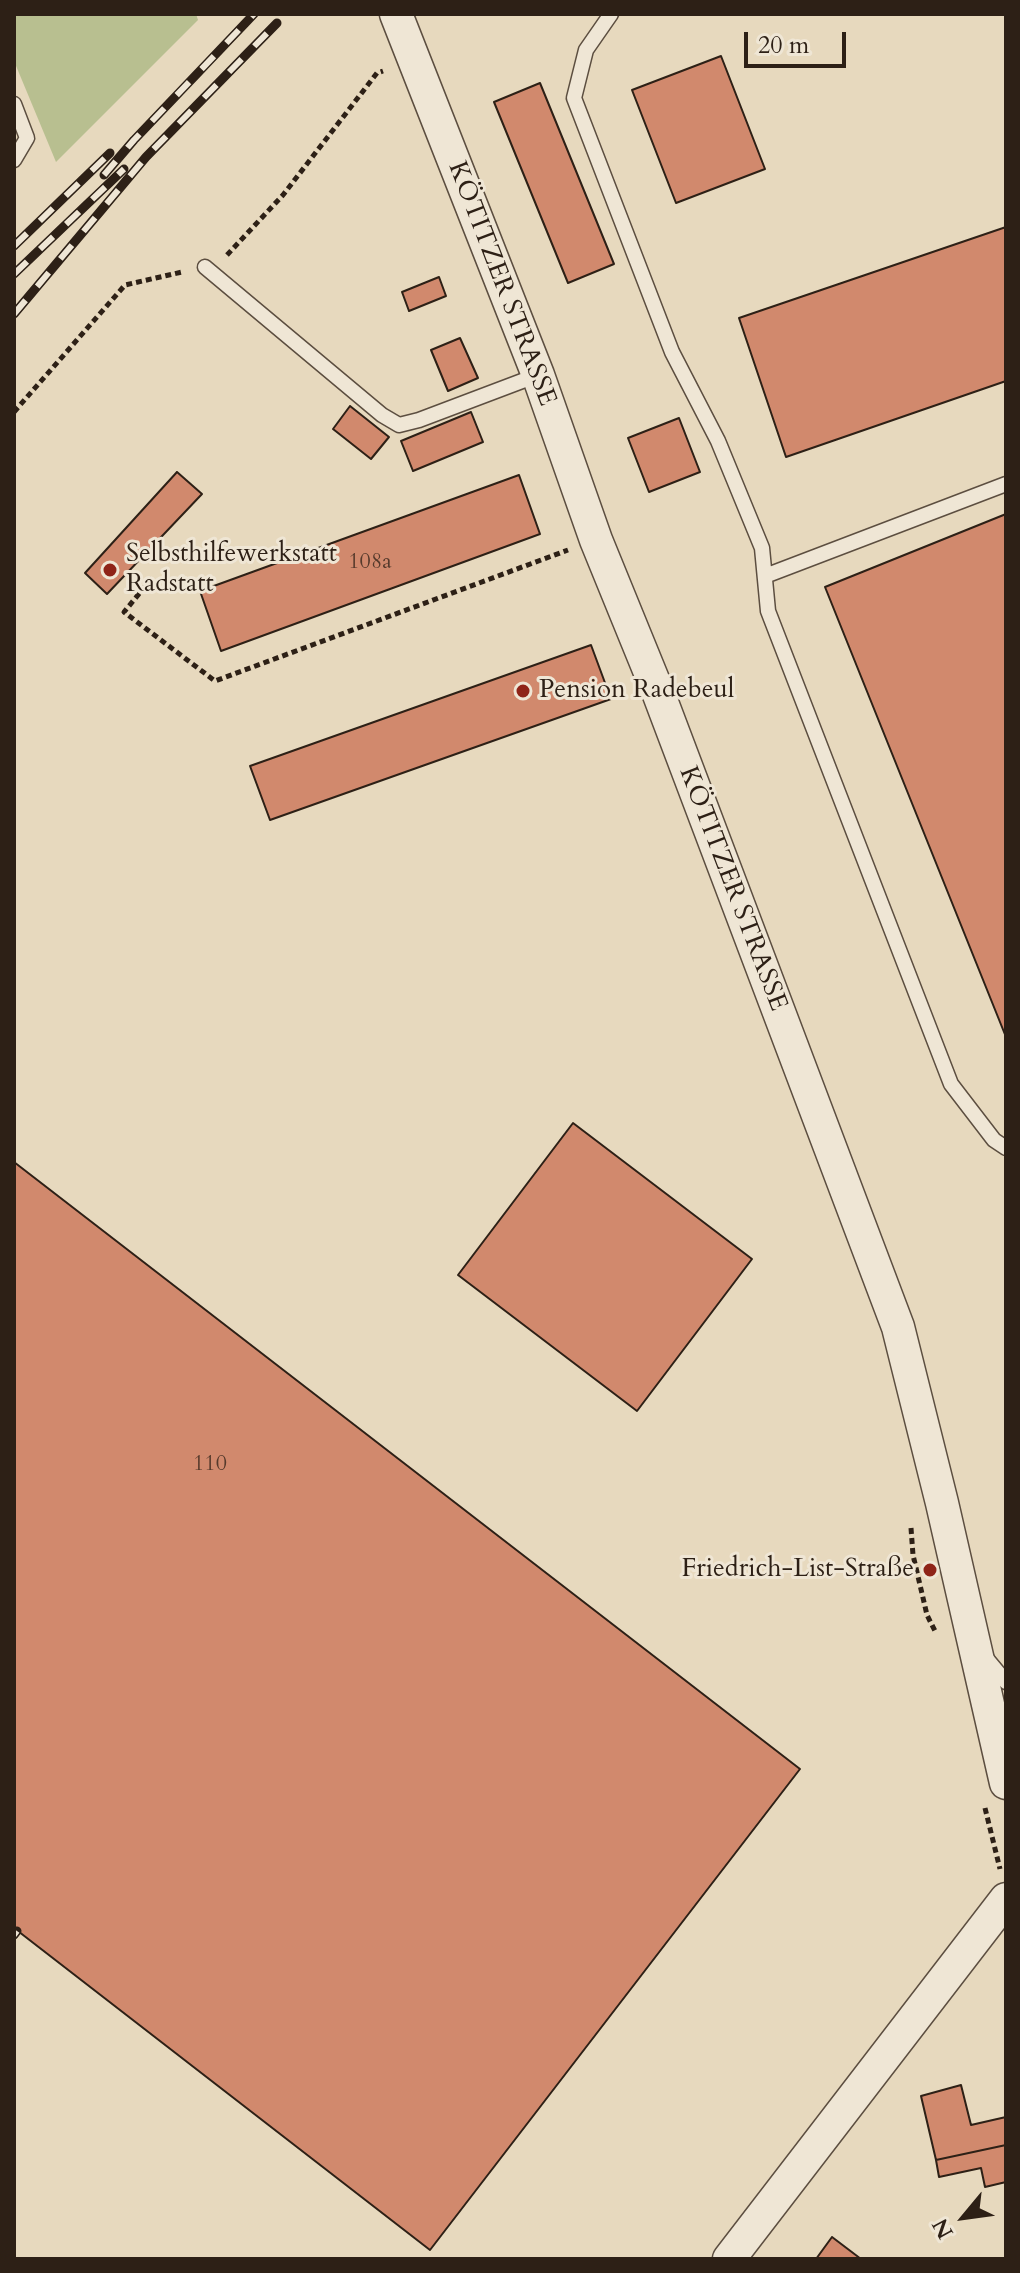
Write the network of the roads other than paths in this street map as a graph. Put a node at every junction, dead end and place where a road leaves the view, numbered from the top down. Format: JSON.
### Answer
{"nodes":[{"id":1,"x":396,"y":14,"type":"edge"},
{"id":2,"x":611,"y":14,"type":"edge"},
{"id":3,"x":14,"y":104,"type":"edge"},
{"id":4,"x":14,"y":160,"type":"edge"},
{"id":5,"x":205,"y":267,"type":"road end"},
{"id":6,"x":538,"y":375,"type":"junction"},
{"id":7,"x":1006,"y":484,"type":"edge"},
{"id":8,"x":765,"y":576,"type":"junction"},
{"id":9,"x":1006,"y":1148,"type":"edge"},
{"id":10,"x":973,"y":1642,"type":"junction"},
{"id":11,"x":1006,"y":1682,"type":"edge"},
{"id":12,"x":1006,"y":1783,"type":"edge"},
{"id":13,"x":1006,"y":1899,"type":"edge"},
{"id":14,"x":729,"y":2259,"type":"edge"}],
"edges":[{"from":1,"to":6,"type":"street","name":"KÖTITZER STRASSE"},
{"from":2,"to":8,"type":"lane"},
{"from":3,"to":4,"type":"lane"},
{"from":5,"to":6,"type":"lane"},
{"from":6,"to":10,"type":"street","name":"KÖTITZER STRASSE"},
{"from":7,"to":8,"type":"lane"},
{"from":8,"to":9,"type":"lane"},
{"from":10,"to":11,"type":"lane"},
{"from":10,"to":12,"type":"street","name":"KÖTITZER STRASSE"},
{"from":13,"to":14,"type":"street"}]}
